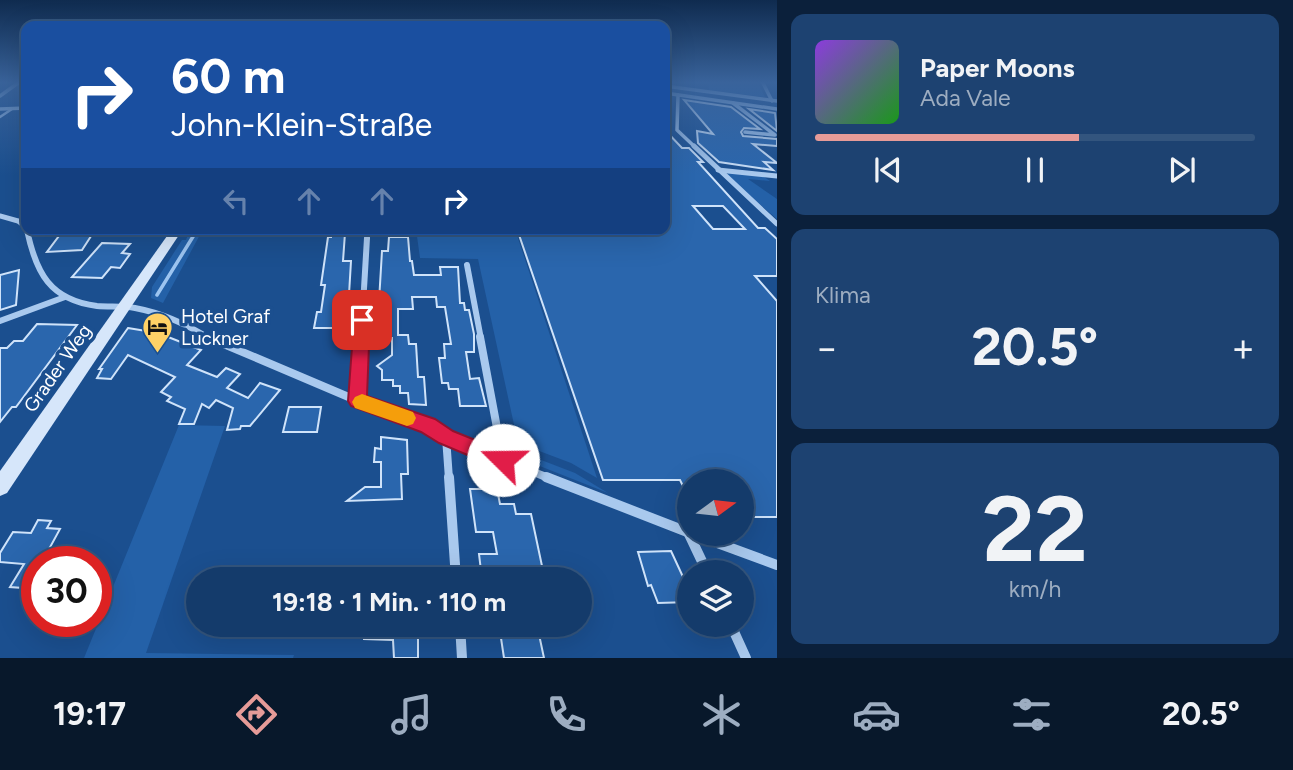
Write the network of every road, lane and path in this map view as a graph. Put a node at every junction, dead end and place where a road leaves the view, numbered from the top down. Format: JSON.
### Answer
{"nodes":[{"id":1,"x":677,"y":114,"type":"edge"},
{"id":2,"x":747,"y":114,"type":"edge"},
{"id":3,"x":745,"y":132,"type":"dead end"},
{"id":4,"x":717,"y":170,"type":"junction"},
{"id":5,"x":777,"y":176,"type":"edge"},
{"id":6,"x":0,"y":216,"type":"edge"},
{"id":7,"x":21,"y":220,"type":"edge"},
{"id":8,"x":18,"y":221,"type":"junction"},
{"id":9,"x":21,"y":223,"type":"edge"},
{"id":10,"x":777,"y":224,"type":"edge"},
{"id":11,"x":29,"y":235,"type":"edge"},
{"id":12,"x":174,"y":235,"type":"edge"},
{"id":13,"x":367,"y":238,"type":"dead end"},
{"id":14,"x":467,"y":265,"type":"dead end"},
{"id":15,"x":65,"y":298,"type":"junction"},
{"id":16,"x":125,"y":307,"type":"junction"},
{"id":17,"x":0,"y":321,"type":"edge"},
{"id":18,"x":358,"y":401,"type":"junction"},
{"id":19,"x":446,"y":437,"type":"junction"},
{"id":20,"x":503,"y":460,"type":"junction"},
{"id":21,"x":0,"y":487,"type":"edge"},
{"id":22,"x":677,"y":528,"type":"edge"},
{"id":23,"x":725,"y":546,"type":"edge"},
{"id":24,"x":777,"y":565,"type":"edge"},
{"id":25,"x":455,"y":567,"type":"edge"},
{"id":26,"x":461,"y":637,"type":"edge"},
{"id":27,"x":736,"y":637,"type":"edge"},
{"id":28,"x":462,"y":658,"type":"edge"},
{"id":29,"x":746,"y":658,"type":"edge"}],
"edges":[{"from":1,"to":4,"type":"street"},
{"from":2,"to":3,"type":"street"},
{"from":4,"to":5,"type":"street"},
{"from":4,"to":10,"type":"street"},
{"from":6,"to":8,"type":"street"},
{"from":7,"to":8,"type":"lane"},
{"from":8,"to":9,"type":"street"},
{"from":11,"to":15,"type":"street"},
{"from":12,"to":16,"type":"street","name":"Grader Weg"},
{"from":13,"to":18,"type":"street"},
{"from":14,"to":20,"type":"street"},
{"from":15,"to":16,"type":"street"},
{"from":15,"to":17,"type":"street"},
{"from":16,"to":18,"type":"street"},
{"from":16,"to":21,"type":"street","name":"Grader Weg"},
{"from":18,"to":19,"type":"street"},
{"from":19,"to":20,"type":"street"},
{"from":19,"to":25,"type":"street"},
{"from":20,"to":22,"type":"street"},
{"from":23,"to":24,"type":"street"},
{"from":26,"to":28,"type":"street"},
{"from":27,"to":29,"type":"street"}]}
